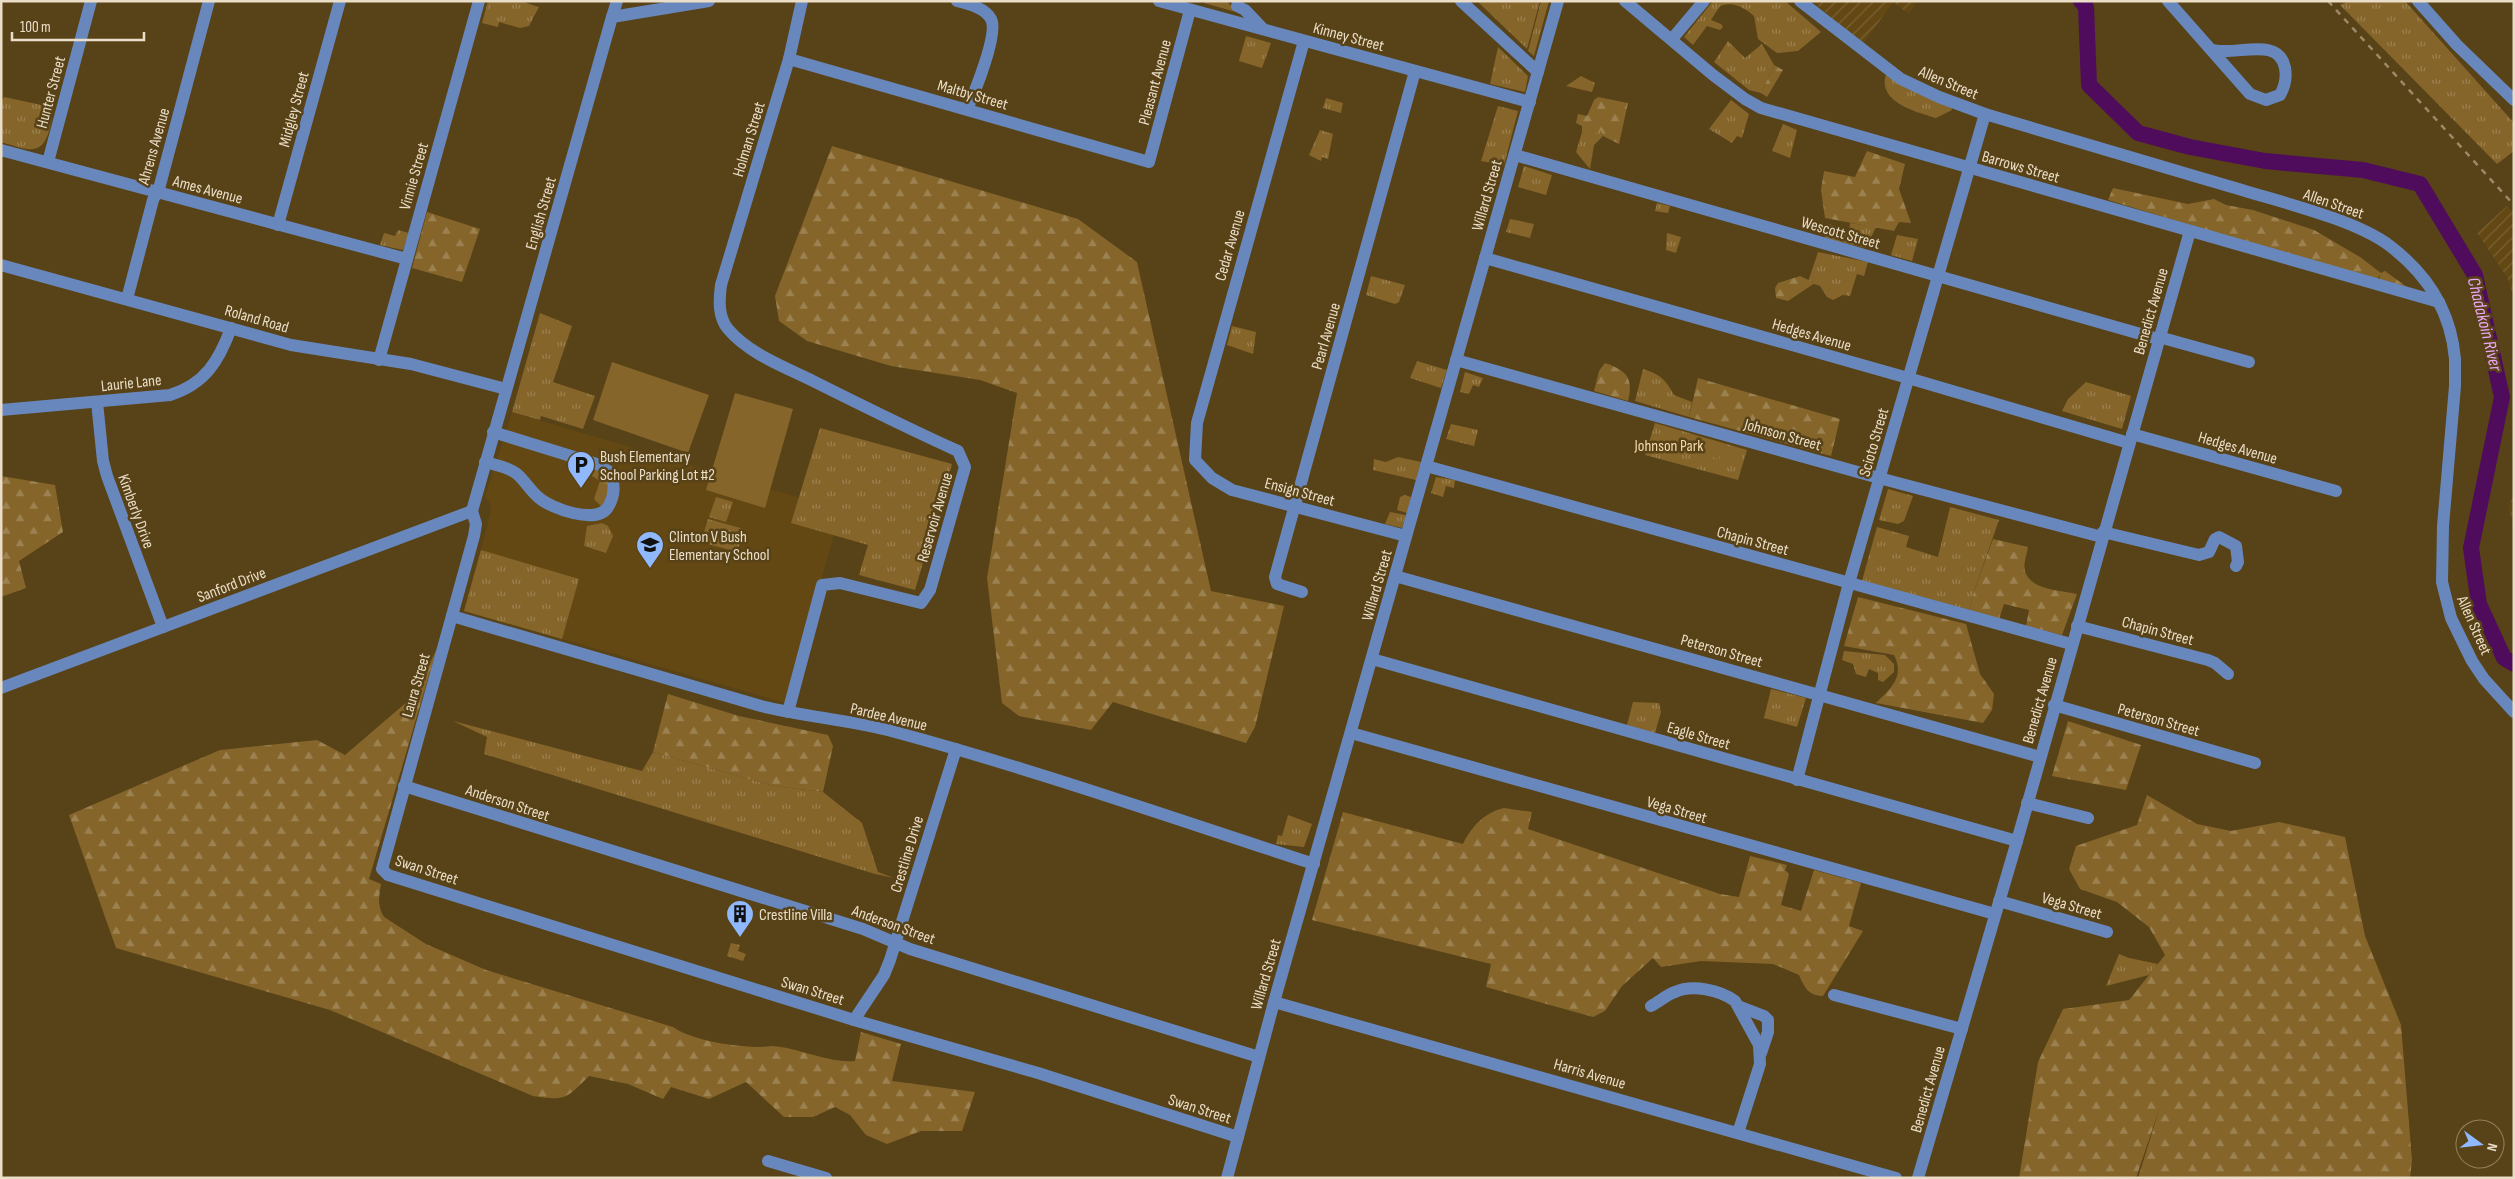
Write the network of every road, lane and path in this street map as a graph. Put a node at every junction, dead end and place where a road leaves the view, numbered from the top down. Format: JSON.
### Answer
{"nodes":[{"id":1,"x":91,"y":1,"type":"edge"},
{"id":2,"x":209,"y":1,"type":"edge"},
{"id":3,"x":340,"y":1,"type":"edge"},
{"id":4,"x":479,"y":1,"type":"edge"},
{"id":5,"x":617,"y":1,"type":"edge"},
{"id":6,"x":709,"y":1,"type":"edge"},
{"id":7,"x":802,"y":1,"type":"edge"},
{"id":8,"x":957,"y":1,"type":"edge"},
{"id":9,"x":1159,"y":1,"type":"edge"},
{"id":10,"x":1461,"y":1,"type":"edge"},
{"id":11,"x":1558,"y":1,"type":"edge"},
{"id":12,"x":1625,"y":1,"type":"edge"},
{"id":13,"x":1704,"y":1,"type":"edge"},
{"id":14,"x":1800,"y":1,"type":"edge"},
{"id":15,"x":2168,"y":1,"type":"edge"},
{"id":16,"x":2421,"y":2,"type":"edge"},
{"id":17,"x":1234,"y":4,"type":"edge"},
{"id":18,"x":1190,"y":10,"type":"junction"},
{"id":19,"x":612,"y":17,"type":"junction"},
{"id":20,"x":1242,"y":23,"type":"junction"},
{"id":21,"x":1264,"y":30,"type":"junction"},
{"id":22,"x":1672,"y":39,"type":"junction"},
{"id":23,"x":1304,"y":41,"type":"junction"},
{"id":24,"x":2210,"y":49,"type":"junction"},
{"id":25,"x":789,"y":59,"type":"junction"},
{"id":26,"x":1415,"y":71,"type":"junction"},
{"id":27,"x":1538,"y":72,"type":"junction"},
{"id":28,"x":2514,"y":100,"type":"edge"},
{"id":29,"x":1530,"y":102,"type":"junction"},
{"id":30,"x":967,"y":109,"type":"junction"},
{"id":31,"x":1985,"y":114,"type":"junction"},
{"id":32,"x":1,"y":150,"type":"edge"},
{"id":33,"x":1515,"y":155,"type":"junction"},
{"id":34,"x":48,"y":162,"type":"junction"},
{"id":35,"x":1149,"y":162,"type":"joint"},
{"id":36,"x":1969,"y":168,"type":"junction"},
{"id":37,"x":157,"y":192,"type":"junction"},
{"id":38,"x":278,"y":225,"type":"junction"},
{"id":39,"x":2190,"y":231,"type":"junction"},
{"id":40,"x":1485,"y":258,"type":"junction"},
{"id":41,"x":407,"y":259,"type":"junction"},
{"id":42,"x":1,"y":265,"type":"edge"},
{"id":43,"x":1938,"y":277,"type":"junction"},
{"id":44,"x":721,"y":285,"type":"joint"},
{"id":45,"x":127,"y":299,"type":"junction"},
{"id":46,"x":2439,"y":302,"type":"junction"},
{"id":47,"x":231,"y":328,"type":"junction"},
{"id":48,"x":2159,"y":338,"type":"junction"},
{"id":49,"x":379,"y":360,"type":"junction"},
{"id":50,"x":1456,"y":360,"type":"junction"},
{"id":51,"x":2249,"y":362,"type":"dead end"},
{"id":52,"x":1908,"y":378,"type":"junction"},
{"id":53,"x":506,"y":389,"type":"junction"},
{"id":54,"x":97,"y":402,"type":"junction"},
{"id":55,"x":1,"y":410,"type":"edge"},
{"id":56,"x":494,"y":432,"type":"junction"},
{"id":57,"x":2130,"y":439,"type":"junction"},
{"id":58,"x":1195,"y":460,"type":"joint"},
{"id":59,"x":485,"y":462,"type":"junction"},
{"id":60,"x":1426,"y":466,"type":"junction"},
{"id":61,"x":1879,"y":478,"type":"junction"},
{"id":62,"x":2336,"y":491,"type":"dead end"},
{"id":63,"x":1294,"y":507,"type":"junction"},
{"id":64,"x":472,"y":511,"type":"junction"},
{"id":65,"x":2102,"y":535,"type":"junction"},
{"id":66,"x":1406,"y":536,"type":"junction"},
{"id":67,"x":2236,"y":566,"type":"dead end"},
{"id":68,"x":1395,"y":576,"type":"junction"},
{"id":69,"x":1848,"y":583,"type":"junction"},
{"id":70,"x":1302,"y":592,"type":"dead end"},
{"id":71,"x":452,"y":616,"type":"junction"},
{"id":72,"x":2077,"y":626,"type":"junction"},
{"id":73,"x":163,"y":627,"type":"junction"},
{"id":74,"x":2071,"y":644,"type":"junction"},
{"id":75,"x":1372,"y":659,"type":"junction"},
{"id":76,"x":2228,"y":674,"type":"dead end"},
{"id":77,"x":1,"y":688,"type":"edge"},
{"id":78,"x":1819,"y":694,"type":"junction"},
{"id":79,"x":2054,"y":705,"type":"junction"},
{"id":80,"x":788,"y":712,"type":"junction"},
{"id":81,"x":2514,"y":712,"type":"edge"},
{"id":82,"x":1351,"y":733,"type":"junction"},
{"id":83,"x":956,"y":749,"type":"junction"},
{"id":84,"x":2040,"y":757,"type":"junction"},
{"id":85,"x":2255,"y":764,"type":"dead end"},
{"id":86,"x":1797,"y":780,"type":"junction"},
{"id":87,"x":404,"y":786,"type":"junction"},
{"id":88,"x":2027,"y":803,"type":"junction"},
{"id":89,"x":2088,"y":818,"type":"dead end"},
{"id":90,"x":2016,"y":841,"type":"junction"},
{"id":91,"x":1314,"y":864,"type":"junction"},
{"id":92,"x":382,"y":869,"type":"joint"},
{"id":93,"x":1999,"y":901,"type":"junction"},
{"id":94,"x":1995,"y":914,"type":"junction"},
{"id":95,"x":2107,"y":932,"type":"dead end"},
{"id":96,"x":895,"y":942,"type":"junction"},
{"id":97,"x":1834,"y":995,"type":"dead end"},
{"id":98,"x":1274,"y":1002,"type":"junction"},
{"id":99,"x":1651,"y":1006,"type":"dead end"},
{"id":100,"x":1738,"y":1006,"type":"junction"},
{"id":101,"x":854,"y":1020,"type":"junction"},
{"id":102,"x":1962,"y":1029,"type":"junction"},
{"id":103,"x":1761,"y":1053,"type":"junction"},
{"id":104,"x":1259,"y":1057,"type":"junction"},
{"id":105,"x":1738,"y":1132,"type":"junction"},
{"id":106,"x":1238,"y":1137,"type":"junction"},
{"id":107,"x":768,"y":1161,"type":"dead end"},
{"id":108,"x":826,"y":1178,"type":"edge"},
{"id":109,"x":1227,"y":1178,"type":"edge"},
{"id":110,"x":1896,"y":1178,"type":"edge"},
{"id":111,"x":1918,"y":1178,"type":"edge"}],
"edges":[{"from":1,"to":34,"type":"street","name":"Hunter Street"},
{"from":2,"to":37,"type":"street","name":"Ahrens Avenue"},
{"from":3,"to":38,"type":"street","name":"Midgley Street"},
{"from":4,"to":41,"type":"street","name":"Vinnie Street"},
{"from":5,"to":19,"type":"street","name":"English Street"},
{"from":6,"to":19,"type":"street"},
{"from":7,"to":25,"type":"street","name":"Holman Street"},
{"from":8,"to":30,"type":"street"},
{"from":9,"to":18,"type":"street","name":"Kinney Street"},
{"from":10,"to":27,"type":"street"},
{"from":11,"to":27,"type":"street","name":"Willard Street"},
{"from":12,"to":22,"type":"street","name":"Barrows Street"},
{"from":13,"to":22,"type":"street"},
{"from":14,"to":31,"type":"street","name":"Allen Street"},
{"from":15,"to":24,"type":"street"},
{"from":16,"to":28,"type":"street"},
{"from":17,"to":20,"type":"street"},
{"from":17,"to":21,"type":"street"},
{"from":18,"to":20,"type":"street","name":"Kinney Street"},
{"from":18,"to":35,"type":"street","name":"Pleasant Avenue"},
{"from":19,"to":53,"type":"street","name":"English Street"},
{"from":20,"to":21,"type":"street","name":"Kinney Street"},
{"from":21,"to":23,"type":"street","name":"Kinney Street"},
{"from":22,"to":36,"type":"street","name":"Barrows Street"},
{"from":23,"to":26,"type":"street","name":"Kinney Street"},
{"from":23,"to":58,"type":"street","name":"Cedar Avenue"},
{"from":24,"to":24,"type":"street"},
{"from":25,"to":30,"type":"street","name":"Maltby Street"},
{"from":25,"to":44,"type":"street","name":"Holman Street"},
{"from":26,"to":29,"type":"street","name":"Kinney Street"},
{"from":26,"to":63,"type":"street","name":"Pearl Avenue"},
{"from":27,"to":29,"type":"street","name":"Willard Street"},
{"from":29,"to":33,"type":"street","name":"Willard Street"},
{"from":30,"to":35,"type":"street","name":"Maltby Street"},
{"from":31,"to":36,"type":"street","name":"Scioto Street"},
{"from":31,"to":46,"type":"street","name":"Allen Street"},
{"from":32,"to":34,"type":"street","name":"Ames Avenue"},
{"from":33,"to":40,"type":"street","name":"Willard Street"},
{"from":33,"to":43,"type":"street","name":"Wescott Street"},
{"from":34,"to":37,"type":"street","name":"Ames Avenue"},
{"from":36,"to":39,"type":"street","name":"Barrows Street"},
{"from":36,"to":43,"type":"street","name":"Scioto Street"},
{"from":37,"to":38,"type":"street","name":"Ames Avenue"},
{"from":37,"to":45,"type":"street","name":"Ahrens Avenue"},
{"from":38,"to":41,"type":"street","name":"Ames Avenue"},
{"from":39,"to":46,"type":"street","name":"Barrows Street"},
{"from":39,"to":48,"type":"street","name":"Benedict Avenue"},
{"from":40,"to":50,"type":"street","name":"Willard Street"},
{"from":40,"to":52,"type":"street","name":"Hedges Avenue"},
{"from":41,"to":49,"type":"street","name":"Vinnie Street"},
{"from":42,"to":45,"type":"street","name":"Roland Road"},
{"from":43,"to":48,"type":"street","name":"Wescott Street"},
{"from":43,"to":52,"type":"street","name":"Scioto Street"},
{"from":44,"to":80,"type":"street","name":"Reservoir Avenue"},
{"from":45,"to":47,"type":"street","name":"Roland Road"},
{"from":46,"to":81,"type":"street","name":"Allen Street"},
{"from":47,"to":49,"type":"street","name":"Roland Road"},
{"from":47,"to":54,"type":"street","name":"Laurie Lane"},
{"from":48,"to":51,"type":"street","name":"Wescott Street"},
{"from":48,"to":57,"type":"street","name":"Benedict Avenue"},
{"from":49,"to":53,"type":"street","name":"Roland Road"},
{"from":50,"to":60,"type":"street","name":"Willard Street"},
{"from":50,"to":61,"type":"street","name":"Johnson Street"},
{"from":52,"to":57,"type":"street","name":"Hedges Avenue"},
{"from":52,"to":61,"type":"street","name":"Scioto Street"},
{"from":53,"to":56,"type":"street","name":"English Street"},
{"from":54,"to":55,"type":"street","name":"Laurie Lane"},
{"from":54,"to":73,"type":"street","name":"Kimberly Drive"},
{"from":56,"to":59,"type":"street","name":"English Street"},
{"from":56,"to":59,"type":"street"},
{"from":57,"to":62,"type":"street","name":"Hedges Avenue"},
{"from":57,"to":65,"type":"street","name":"Benedict Avenue"},
{"from":58,"to":63,"type":"street","name":"Ensign Street"},
{"from":59,"to":64,"type":"street","name":"English Street"},
{"from":60,"to":66,"type":"street","name":"Willard Street"},
{"from":60,"to":69,"type":"street","name":"Chapin Street"},
{"from":61,"to":65,"type":"street","name":"Johnson Street"},
{"from":61,"to":69,"type":"street","name":"Scioto Street"},
{"from":63,"to":66,"type":"street","name":"Ensign Street"},
{"from":63,"to":70,"type":"street","name":"Pearl Avenue"},
{"from":64,"to":71,"type":"street","name":"Laura Street"},
{"from":64,"to":73,"type":"street","name":"Sanford Drive"},
{"from":65,"to":67,"type":"street","name":"Johnson Street"},
{"from":65,"to":72,"type":"street","name":"Benedict Avenue"},
{"from":66,"to":68,"type":"street","name":"Willard Street"},
{"from":68,"to":75,"type":"street","name":"Willard Street"},
{"from":68,"to":78,"type":"street","name":"Peterson Street"},
{"from":69,"to":74,"type":"street","name":"Chapin Street"},
{"from":69,"to":78,"type":"street","name":"Scioto Street"},
{"from":71,"to":80,"type":"street","name":"Pardee Avenue"},
{"from":71,"to":87,"type":"street","name":"Laura Street"},
{"from":72,"to":74,"type":"street","name":"Benedict Avenue"},
{"from":72,"to":76,"type":"street","name":"Chapin Street"},
{"from":73,"to":77,"type":"street","name":"Sanford Drive"},
{"from":74,"to":79,"type":"street","name":"Benedict Avenue"},
{"from":75,"to":82,"type":"street","name":"Willard Street"},
{"from":75,"to":86,"type":"street","name":"Eagle Street"},
{"from":78,"to":84,"type":"street","name":"Peterson Street"},
{"from":78,"to":86,"type":"street","name":"Scioto Street"},
{"from":79,"to":84,"type":"street","name":"Benedict Avenue"},
{"from":79,"to":85,"type":"street","name":"Peterson Street"},
{"from":80,"to":83,"type":"street","name":"Pardee Avenue"},
{"from":82,"to":91,"type":"street","name":"Willard Street"},
{"from":82,"to":94,"type":"street","name":"Vega Street"},
{"from":83,"to":91,"type":"street","name":"Pardee Avenue"},
{"from":83,"to":96,"type":"street","name":"Crestline Drive"},
{"from":84,"to":88,"type":"street","name":"Benedict Avenue"},
{"from":86,"to":90,"type":"street","name":"Eagle Street"},
{"from":87,"to":92,"type":"street","name":"Laura Street"},
{"from":87,"to":96,"type":"street","name":"Anderson Street"},
{"from":88,"to":89,"type":"street"},
{"from":88,"to":90,"type":"street","name":"Benedict Avenue"},
{"from":90,"to":93,"type":"street","name":"Benedict Avenue"},
{"from":91,"to":98,"type":"street","name":"Willard Street"},
{"from":92,"to":101,"type":"street","name":"Swan Street"},
{"from":93,"to":94,"type":"street","name":"Benedict Avenue"},
{"from":93,"to":95,"type":"street","name":"Vega Street"},
{"from":94,"to":102,"type":"street","name":"Benedict Avenue"},
{"from":96,"to":101,"type":"street","name":"Crestline Drive"},
{"from":96,"to":104,"type":"street","name":"Anderson Street"},
{"from":97,"to":102,"type":"street"},
{"from":98,"to":104,"type":"street","name":"Willard Street"},
{"from":98,"to":105,"type":"street","name":"Harris Avenue"},
{"from":99,"to":100,"type":"street"},
{"from":100,"to":103,"type":"street"},
{"from":100,"to":103,"type":"street"},
{"from":101,"to":106,"type":"street","name":"Swan Street"},
{"from":102,"to":111,"type":"street","name":"Benedict Avenue"},
{"from":103,"to":105,"type":"street"},
{"from":104,"to":106,"type":"street","name":"Willard Street"},
{"from":105,"to":110,"type":"street","name":"Harris Avenue"},
{"from":106,"to":109,"type":"street","name":"Willard Street"},
{"from":107,"to":108,"type":"street"}]}
